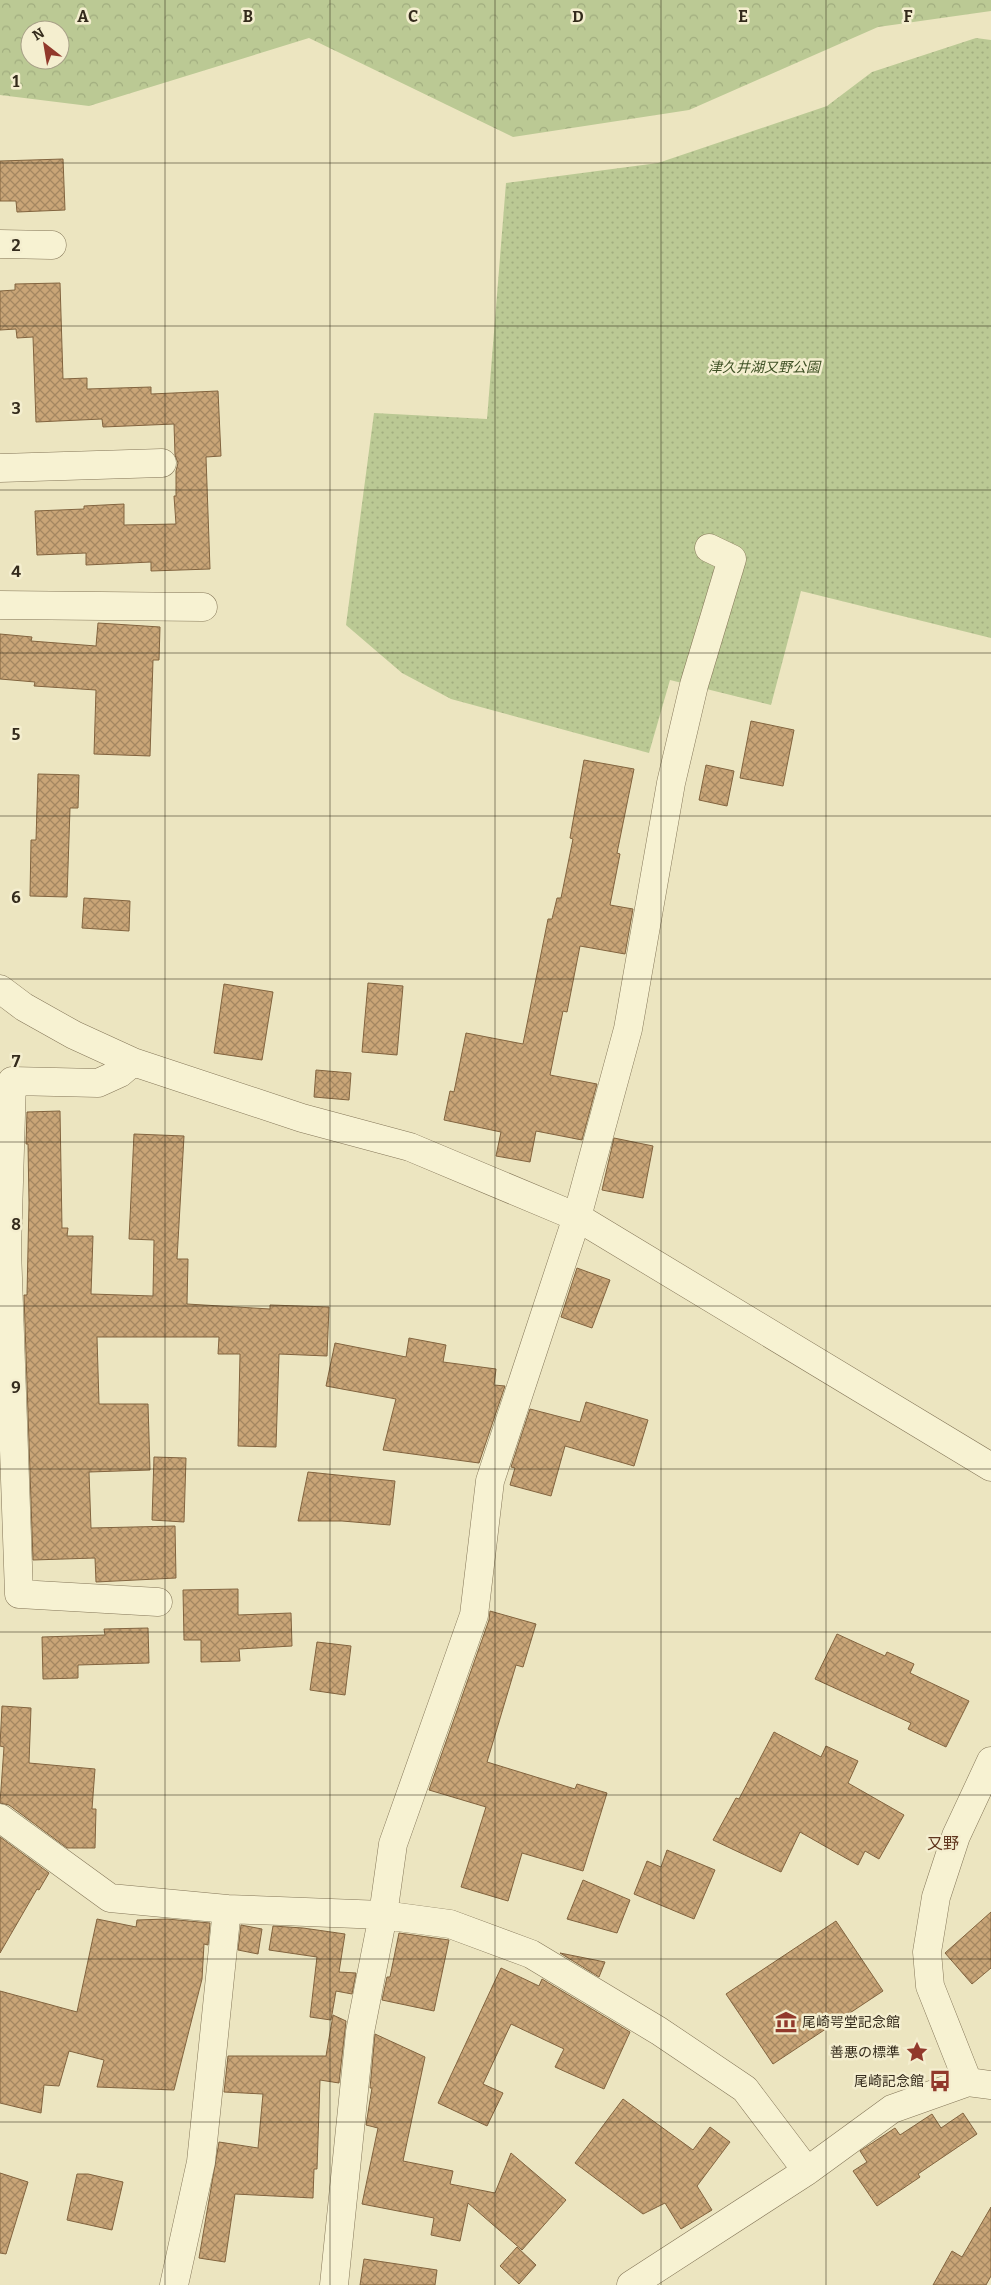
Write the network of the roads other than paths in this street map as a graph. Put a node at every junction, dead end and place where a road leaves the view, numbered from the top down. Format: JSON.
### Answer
{"nodes":[{"id":1,"x":0,"y":244,"type":"edge"},
{"id":2,"x":52,"y":245,"type":"dead end"},
{"id":3,"x":162,"y":463,"type":"dead end"},
{"id":4,"x":0,"y":468,"type":"edge"},
{"id":5,"x":710,"y":548,"type":"dead end"},
{"id":6,"x":0,"y":605,"type":"edge"},
{"id":7,"x":203,"y":607,"type":"dead end"},
{"id":8,"x":0,"y":989,"type":"edge"},
{"id":9,"x":132,"y":1062,"type":"junction"},
{"id":10,"x":578,"y":1216,"type":"junction"},
{"id":11,"x":4,"y":1249,"type":"edge"},
{"id":12,"x":991,"y":1467,"type":"edge"},
{"id":13,"x":158,"y":1602,"type":"dead end"},
{"id":14,"x":991,"y":1761,"type":"edge"},
{"id":15,"x":0,"y":1818,"type":"edge"},
{"id":16,"x":227,"y":1909,"type":"junction"},
{"id":17,"x":383,"y":1915,"type":"junction"},
{"id":18,"x":980,"y":2083,"type":"edge"},
{"id":19,"x":808,"y":2170,"type":"junction"},
{"id":20,"x":174,"y":2285,"type":"edge"},
{"id":21,"x":334,"y":2285,"type":"edge"},
{"id":22,"x":630,"y":2285,"type":"edge"}],
"edges":[{"from":1,"to":2,"type":"street"},
{"from":3,"to":4,"type":"street"},
{"from":5,"to":10,"type":"street"},
{"from":6,"to":7,"type":"street"},
{"from":8,"to":9,"type":"street"},
{"from":9,"to":10,"type":"street"},
{"from":9,"to":11,"type":"street"},
{"from":10,"to":12,"type":"street"},
{"from":10,"to":17,"type":"street"},
{"from":11,"to":13,"type":"street"},
{"from":14,"to":18,"type":"street"},
{"from":15,"to":16,"type":"street"},
{"from":16,"to":17,"type":"street"},
{"from":16,"to":20,"type":"street"},
{"from":17,"to":19,"type":"street"},
{"from":17,"to":21,"type":"street"},
{"from":18,"to":19,"type":"street"},
{"from":19,"to":22,"type":"street"}]}
